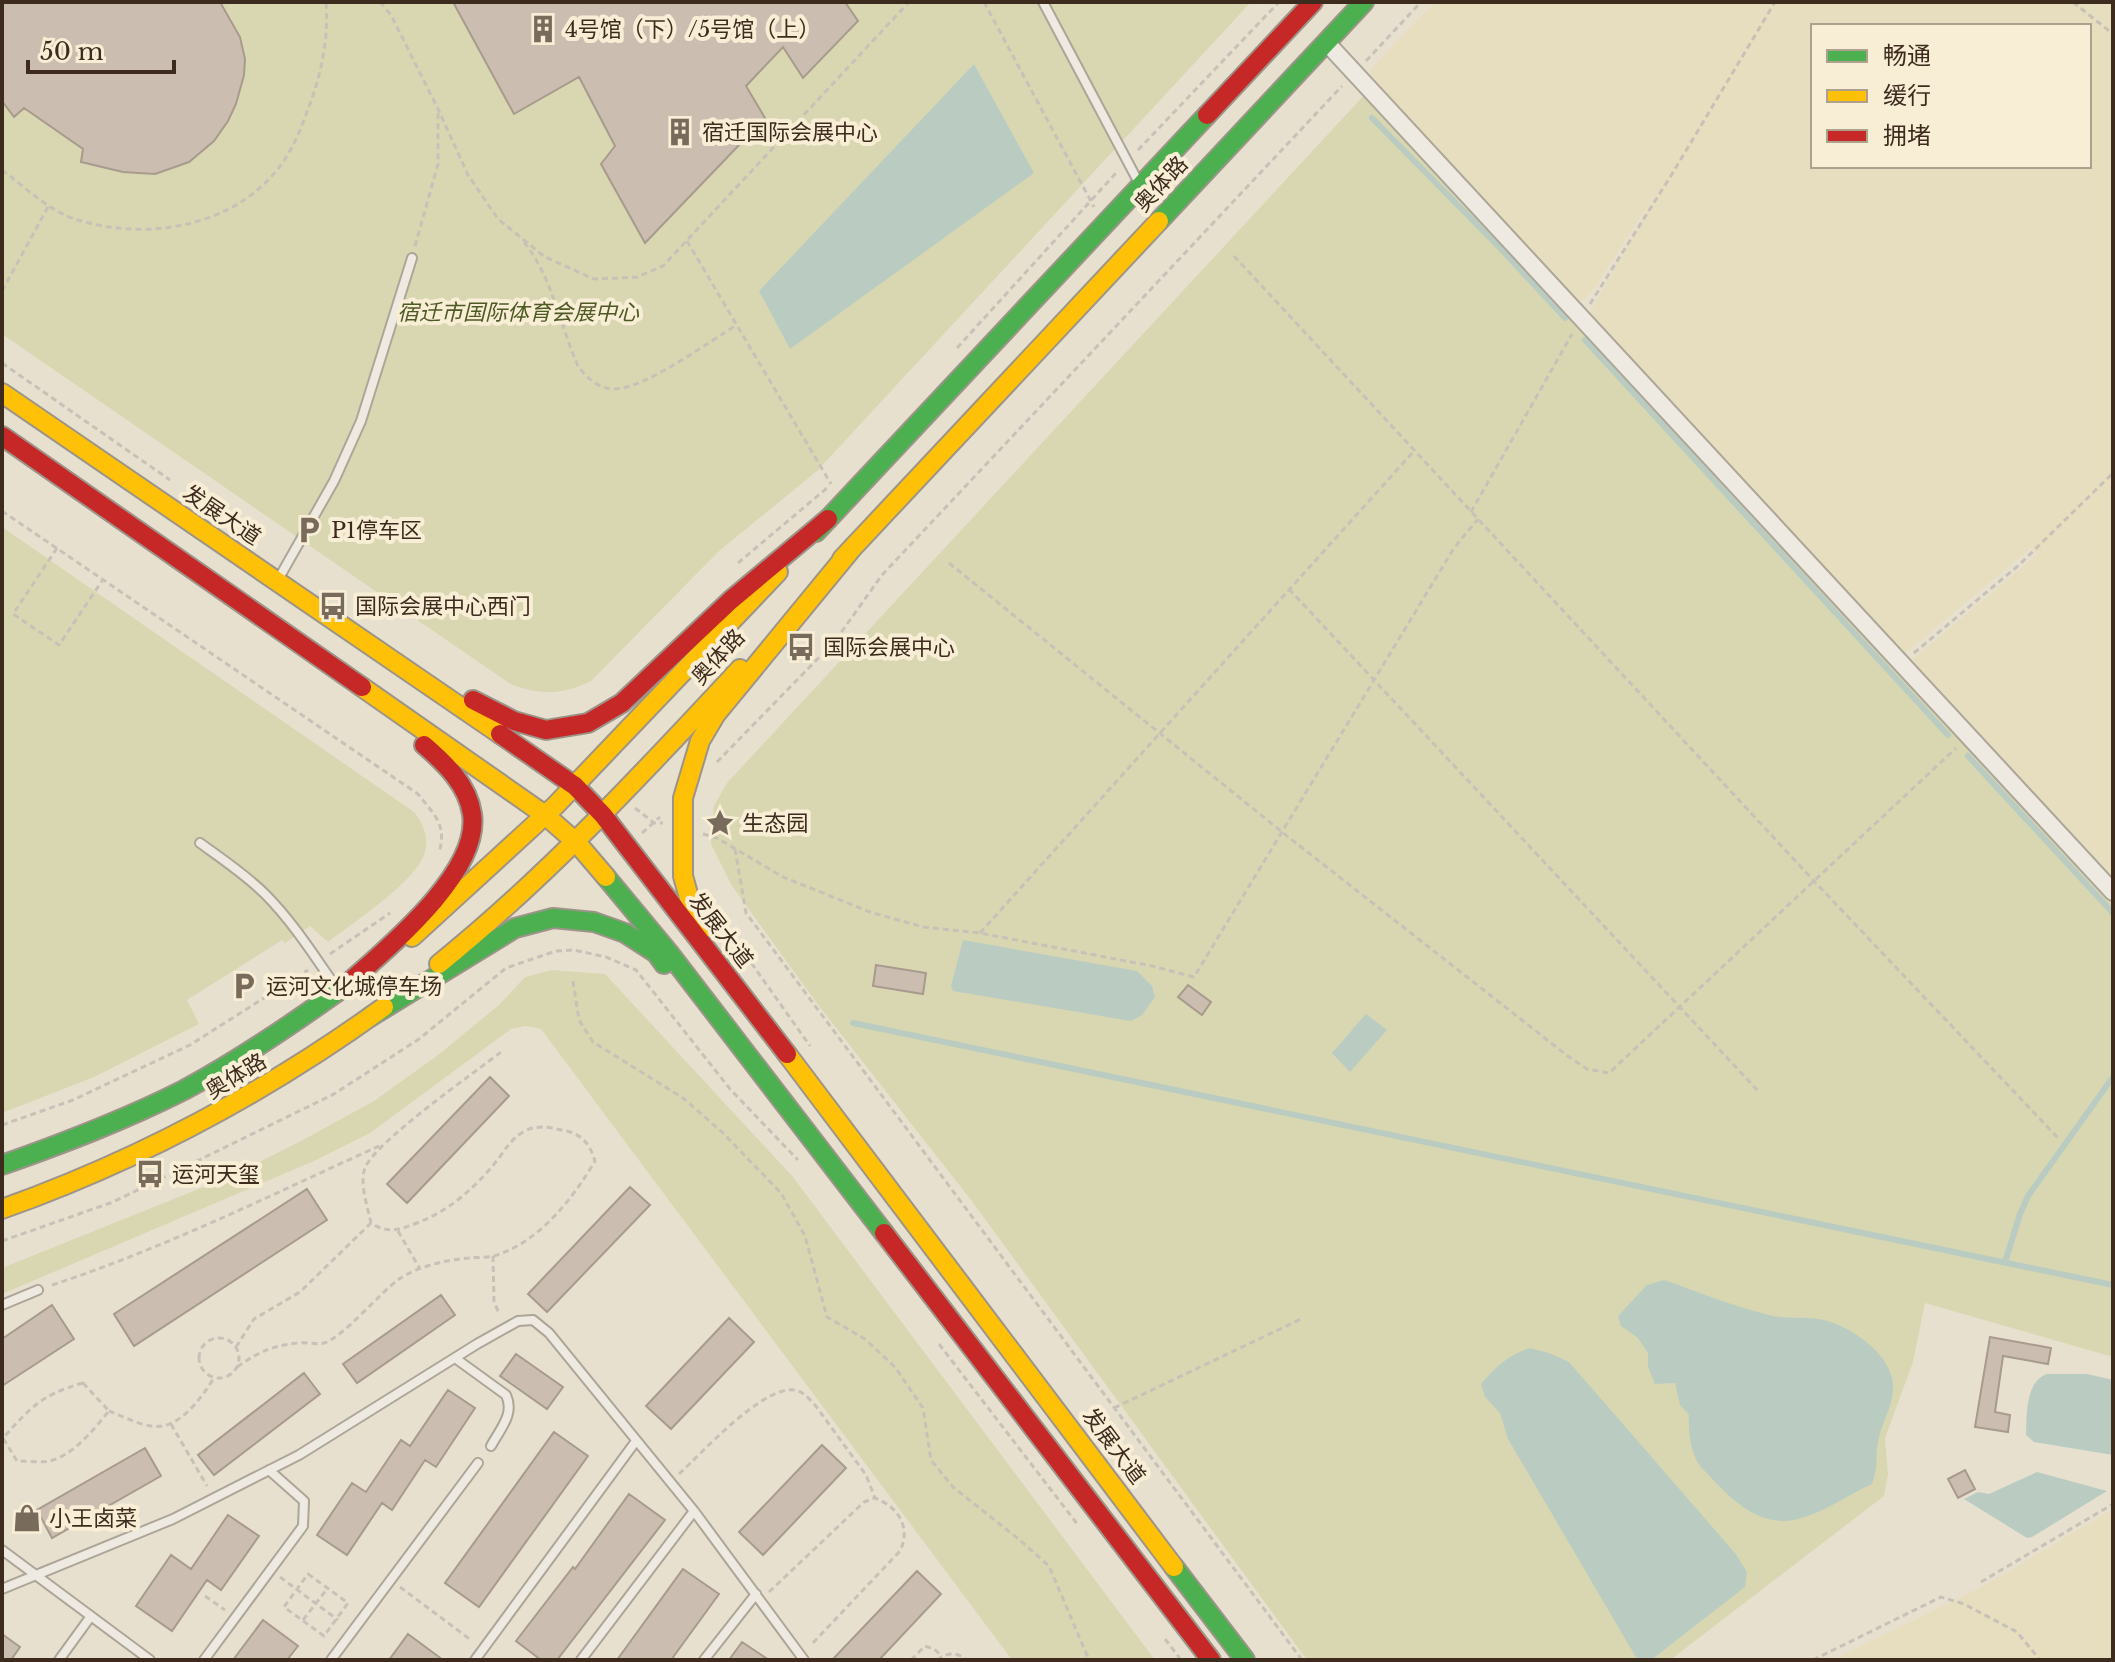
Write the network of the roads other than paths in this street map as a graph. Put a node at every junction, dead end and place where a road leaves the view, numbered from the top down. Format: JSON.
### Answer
{"nodes":[{"id":1,"x":1043,"y":2,"type":"edge"},
{"id":2,"x":1313,"y":2,"type":"edge"},
{"id":3,"x":1364,"y":2,"type":"edge"},
{"id":4,"x":1326,"y":42,"type":"junction"},
{"id":5,"x":1140,"y":186,"type":"junction"},
{"id":6,"x":412,"y":258,"type":"road end"},
{"id":7,"x":2,"y":393,"type":"edge"},
{"id":8,"x":2,"y":436,"type":"edge"},
{"id":9,"x":828,"y":519,"type":"junction"},
{"id":10,"x":854,"y":546,"type":"junction"},
{"id":11,"x":277,"y":582,"type":"junction"},
{"id":12,"x":357,"y":637,"type":"junction"},
{"id":13,"x":331,"y":666,"type":"junction"},
{"id":14,"x":575,"y":786,"type":"junction"},
{"id":15,"x":545,"y":815,"type":"junction"},
{"id":16,"x":603,"y":815,"type":"junction"},
{"id":17,"x":200,"y":843,"type":"dead end"},
{"id":18,"x":577,"y":843,"type":"junction"},
{"id":19,"x":2113,"y":892,"type":"edge"},
{"id":20,"x":342,"y":988,"type":"junction"},
{"id":21,"x":370,"y":1017,"type":"junction"},
{"id":22,"x":838,"y":1121,"type":"junction"},
{"id":23,"x":812,"y":1138,"type":"junction"},
{"id":24,"x":2,"y":1165,"type":"edge"},
{"id":25,"x":2,"y":1209,"type":"edge"},
{"id":26,"x":38,"y":1290,"type":"road end"},
{"id":27,"x":2,"y":1305,"type":"edge"},
{"id":28,"x":455,"y":1358,"type":"junction"},
{"id":29,"x":636,"y":1441,"type":"junction"},
{"id":30,"x":491,"y":1446,"type":"dead end"},
{"id":31,"x":478,"y":1463,"type":"dead end"},
{"id":32,"x":269,"y":1470,"type":"junction"},
{"id":33,"x":694,"y":1511,"type":"junction"},
{"id":34,"x":2,"y":1550,"type":"edge"},
{"id":35,"x":37,"y":1576,"type":"junction"},
{"id":36,"x":2,"y":1589,"type":"edge"},
{"id":37,"x":758,"y":1597,"type":"junction"},
{"id":38,"x":91,"y":1616,"type":"junction"},
{"id":39,"x":802,"y":1658,"type":"edge"},
{"id":40,"x":59,"y":1660,"type":"edge"},
{"id":41,"x":150,"y":1660,"type":"edge"},
{"id":42,"x":204,"y":1660,"type":"edge"},
{"id":43,"x":331,"y":1660,"type":"edge"},
{"id":44,"x":475,"y":1660,"type":"edge"},
{"id":45,"x":581,"y":1660,"type":"edge"},
{"id":46,"x":704,"y":1660,"type":"edge"},
{"id":47,"x":1211,"y":1660,"type":"edge"},
{"id":48,"x":1245,"y":1660,"type":"edge"}],
"edges":[{"from":1,"to":5,"type":"lane"},
{"from":2,"to":5,"type":"main road","name":"奥体路"},
{"from":3,"to":4,"type":"main road","name":"奥体路"},
{"from":4,"to":10,"type":"main road","name":"奥体路"},
{"from":4,"to":19,"type":"street"},
{"from":5,"to":9,"type":"main road","name":"奥体路"},
{"from":6,"to":11,"type":"lane"},
{"from":7,"to":11,"type":"main road","name":"发展大道"},
{"from":8,"to":13,"type":"main road"},
{"from":9,"to":12,"type":"main road"},
{"from":9,"to":14,"type":"main road","name":"奥体路"},
{"from":10,"to":16,"type":"main road","name":"奥体路"},
{"from":10,"to":22,"type":"main road"},
{"from":11,"to":12,"type":"main road","name":"发展大道"},
{"from":12,"to":14,"type":"main road","name":"发展大道"},
{"from":13,"to":15,"type":"main road"},
{"from":13,"to":20,"type":"main road"},
{"from":14,"to":15,"type":"main road","name":"奥体路"},
{"from":14,"to":16,"type":"main road","name":"发展大道"},
{"from":15,"to":18,"type":"main road"},
{"from":15,"to":20,"type":"main road","name":"奥体路"},
{"from":16,"to":18,"type":"main road","name":"奥体路"},
{"from":16,"to":22,"type":"main road","name":"发展大道"},
{"from":17,"to":20,"type":"lane"},
{"from":18,"to":21,"type":"main road","name":"奥体路"},
{"from":18,"to":23,"type":"main road"},
{"from":20,"to":24,"type":"main road","name":"奥体路"},
{"from":21,"to":23,"type":"main road"},
{"from":21,"to":25,"type":"main road","name":"奥体路"},
{"from":22,"to":48,"type":"main road","name":"发展大道"},
{"from":23,"to":47,"type":"main road"},
{"from":26,"to":27,"type":"lane"},
{"from":28,"to":29,"type":"lane"},
{"from":28,"to":30,"type":"lane"},
{"from":28,"to":32,"type":"lane"},
{"from":29,"to":33,"type":"lane"},
{"from":29,"to":44,"type":"lane"},
{"from":31,"to":43,"type":"lane"},
{"from":32,"to":35,"type":"lane"},
{"from":32,"to":42,"type":"lane"},
{"from":33,"to":37,"type":"lane"},
{"from":33,"to":45,"type":"lane"},
{"from":34,"to":35,"type":"lane"},
{"from":35,"to":36,"type":"lane"},
{"from":35,"to":38,"type":"lane"},
{"from":37,"to":39,"type":"lane"},
{"from":37,"to":46,"type":"lane"},
{"from":38,"to":40,"type":"lane"},
{"from":38,"to":41,"type":"lane"}]}
